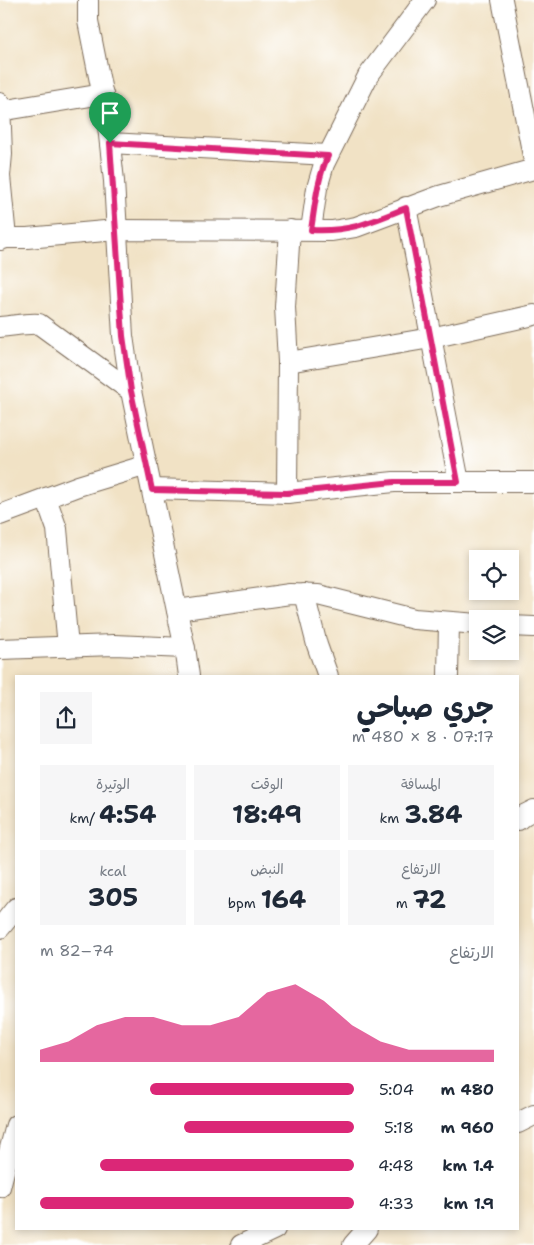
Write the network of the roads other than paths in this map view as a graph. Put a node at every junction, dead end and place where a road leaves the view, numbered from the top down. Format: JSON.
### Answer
{"nodes":[{"id":1,"x":88,"y":0,"type":"edge"},
{"id":2,"x":425,"y":0,"type":"edge"},
{"id":3,"x":502,"y":0,"type":"edge"},
{"id":4,"x":103,"y":94,"type":"junction"},
{"id":5,"x":0,"y":113,"type":"edge"},
{"id":6,"x":110,"y":143,"type":"junction"},
{"id":7,"x":328,"y":156,"type":"junction"},
{"id":8,"x":534,"y":161,"type":"edge"},
{"id":9,"x":534,"y":169,"type":"edge"},
{"id":10,"x":406,"y":208,"type":"junction"},
{"id":11,"x":116,"y":230,"type":"junction"},
{"id":12,"x":290,"y":230,"type":"junction"},
{"id":13,"x":311,"y":230,"type":"junction"},
{"id":14,"x":3,"y":239,"type":"edge"},
{"id":15,"x":534,"y":315,"type":"edge"},
{"id":16,"x":0,"y":327,"type":"edge"},
{"id":17,"x":431,"y":338,"type":"junction"},
{"id":18,"x":288,"y":362,"type":"junction"},
{"id":19,"x":131,"y":391,"type":"junction"},
{"id":20,"x":147,"y":465,"type":"junction"},
{"id":21,"x":458,"y":482,"type":"junction"},
{"id":22,"x":534,"y":482,"type":"edge"},
{"id":23,"x":152,"y":490,"type":"junction"},
{"id":24,"x":287,"y":493,"type":"junction"},
{"id":25,"x":46,"y":498,"type":"junction"},
{"id":26,"x":0,"y":516,"type":"edge"},
{"id":27,"x":304,"y":594,"type":"junction"},
{"id":28,"x":177,"y":610,"type":"junction"},
{"id":29,"x":449,"y":622,"type":"junction"},
{"id":30,"x":469,"y":623,"type":"edge"},
{"id":31,"x":519,"y":626,"type":"edge"},
{"id":32,"x":534,"y":627,"type":"edge"},
{"id":33,"x":68,"y":647,"type":"junction"},
{"id":34,"x":185,"y":648,"type":"junction"},
{"id":35,"x":0,"y":649,"type":"edge"},
{"id":36,"x":189,"y":675,"type":"edge"},
{"id":37,"x":328,"y":675,"type":"edge"},
{"id":38,"x":448,"y":675,"type":"edge"},
{"id":39,"x":534,"y":810,"type":"edge"},
{"id":40,"x":519,"y":819,"type":"edge"},
{"id":41,"x":15,"y":909,"type":"edge"},
{"id":42,"x":0,"y":928,"type":"edge"},
{"id":43,"x":534,"y":1115,"type":"edge"},
{"id":44,"x":519,"y":1122,"type":"edge"},
{"id":45,"x":15,"y":1125,"type":"edge"},
{"id":46,"x":0,"y":1128,"type":"edge"},
{"id":47,"x":15,"y":1129,"type":"edge"},
{"id":48,"x":0,"y":1187,"type":"edge"},
{"id":49,"x":273,"y":1230,"type":"edge"},
{"id":50,"x":366,"y":1230,"type":"edge"},
{"id":51,"x":241,"y":1245,"type":"edge"},
{"id":52,"x":352,"y":1245,"type":"edge"}],
"edges":[{"from":1,"to":4,"type":"street"},
{"from":2,"to":7,"type":"street"},
{"from":3,"to":8,"type":"street"},
{"from":4,"to":5,"type":"street"},
{"from":4,"to":6,"type":"street"},
{"from":5,"to":14,"type":"street"},
{"from":6,"to":7,"type":"street"},
{"from":6,"to":11,"type":"street"},
{"from":7,"to":13,"type":"street"},
{"from":9,"to":10,"type":"street"},
{"from":10,"to":13,"type":"street"},
{"from":10,"to":17,"type":"street"},
{"from":11,"to":12,"type":"street"},
{"from":11,"to":14,"type":"street"},
{"from":11,"to":19,"type":"street"},
{"from":12,"to":13,"type":"street"},
{"from":12,"to":18,"type":"street"},
{"from":15,"to":17,"type":"street"},
{"from":16,"to":19,"type":"street"},
{"from":17,"to":18,"type":"street"},
{"from":17,"to":21,"type":"street"},
{"from":18,"to":24,"type":"street"},
{"from":19,"to":20,"type":"street"},
{"from":20,"to":23,"type":"street"},
{"from":20,"to":25,"type":"street"},
{"from":21,"to":22,"type":"street"},
{"from":21,"to":24,"type":"street"},
{"from":23,"to":24,"type":"street"},
{"from":23,"to":28,"type":"street"},
{"from":25,"to":26,"type":"street"},
{"from":25,"to":33,"type":"street"},
{"from":27,"to":28,"type":"street"},
{"from":27,"to":29,"type":"street"},
{"from":27,"to":37,"type":"street"},
{"from":28,"to":34,"type":"street"},
{"from":29,"to":30,"type":"street"},
{"from":29,"to":38,"type":"street"},
{"from":31,"to":32,"type":"street"},
{"from":33,"to":34,"type":"street"},
{"from":33,"to":35,"type":"street"},
{"from":34,"to":36,"type":"street"},
{"from":39,"to":40,"type":"street"},
{"from":41,"to":42,"type":"street"},
{"from":43,"to":44,"type":"street"},
{"from":45,"to":46,"type":"street"},
{"from":47,"to":48,"type":"street"},
{"from":49,"to":51,"type":"street"},
{"from":50,"to":52,"type":"street"}]}
